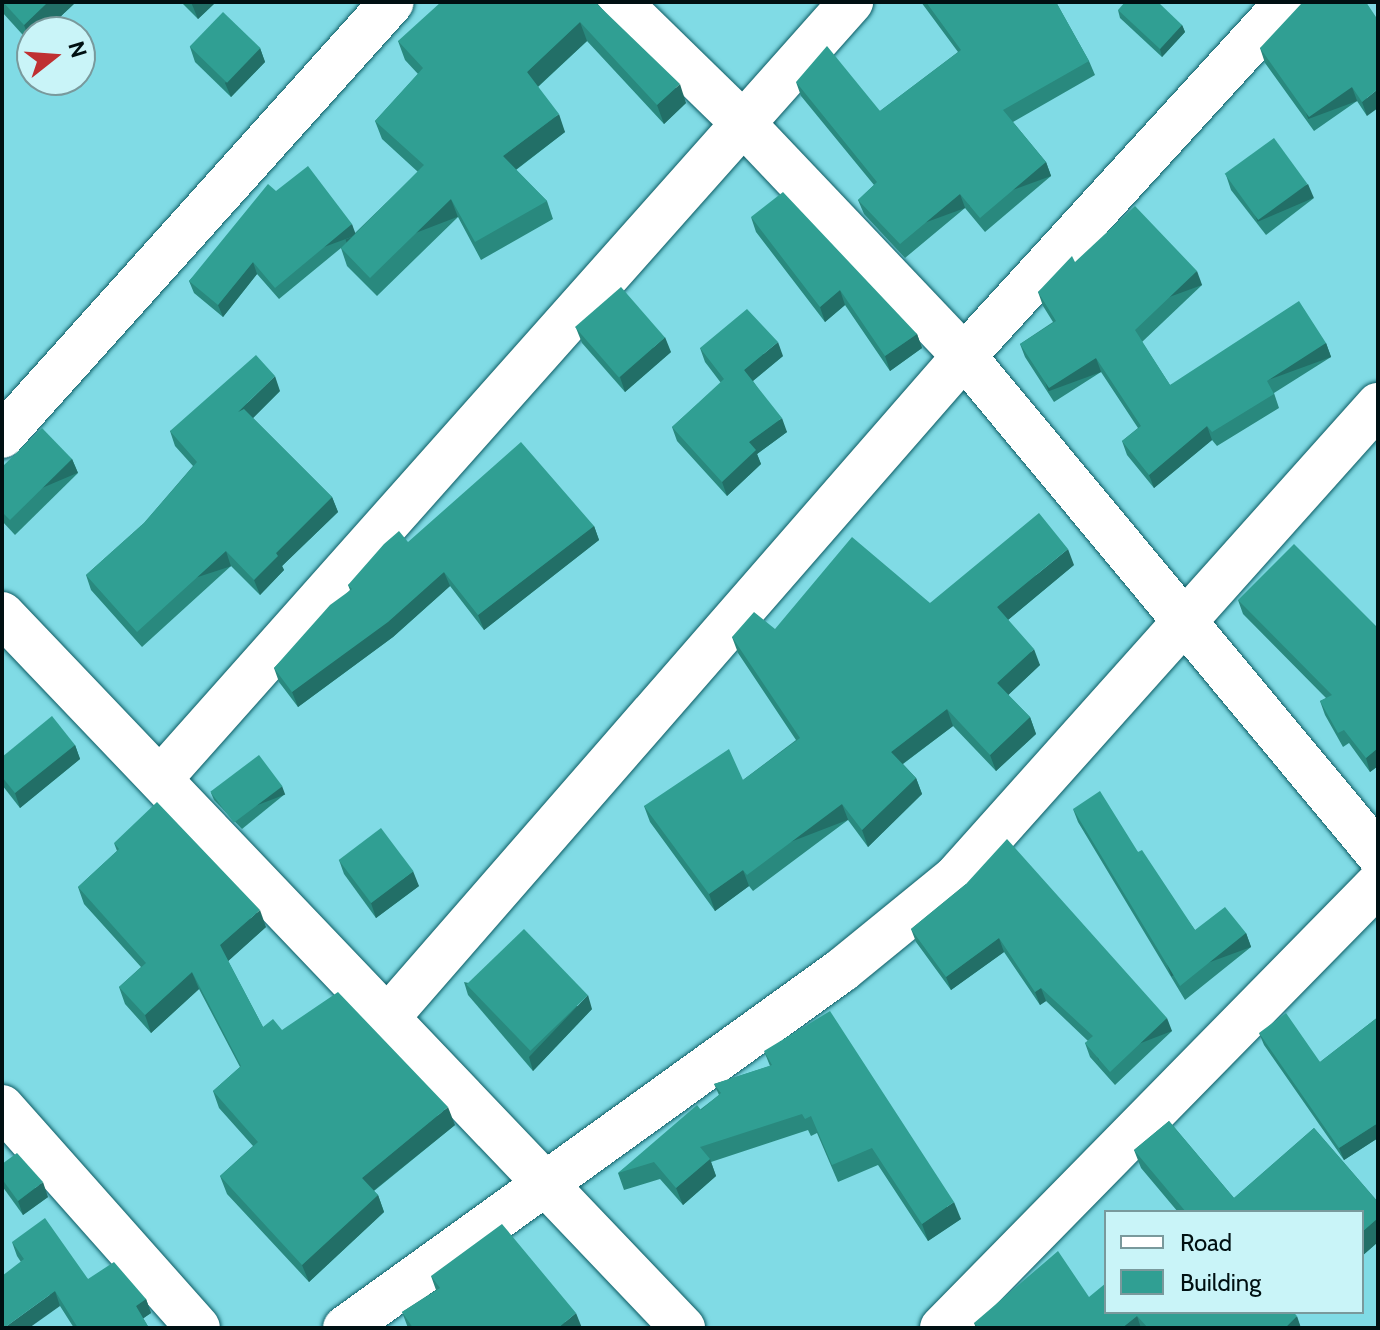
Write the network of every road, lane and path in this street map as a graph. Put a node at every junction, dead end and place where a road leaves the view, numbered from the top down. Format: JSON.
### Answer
{"nodes":[{"id":1,"x":392,"y":2,"type":"edge"},
{"id":2,"x":619,"y":2,"type":"edge"},
{"id":3,"x":851,"y":2,"type":"edge"},
{"id":4,"x":1287,"y":2,"type":"edge"},
{"id":5,"x":742,"y":122,"type":"junction"},
{"id":6,"x":964,"y":356,"type":"junction"},
{"id":7,"x":1378,"y":405,"type":"edge"},
{"id":8,"x":2,"y":436,"type":"edge"},
{"id":9,"x":2,"y":614,"type":"edge"},
{"id":10,"x":1182,"y":619,"type":"junction"},
{"id":11,"x":160,"y":779,"type":"junction"},
{"id":12,"x":1378,"y":854,"type":"edge"},
{"id":13,"x":1378,"y":884,"type":"edge"},
{"id":14,"x":387,"y":1018,"type":"junction"},
{"id":15,"x":2,"y":1107,"type":"edge"},
{"id":16,"x":548,"y":1186,"type":"junction"},
{"id":17,"x":198,"y":1328,"type":"edge"},
{"id":18,"x":345,"y":1328,"type":"edge"},
{"id":19,"x":683,"y":1328,"type":"edge"},
{"id":20,"x":942,"y":1328,"type":"edge"}],
"edges":[{"from":1,"to":8,"type":"street"},
{"from":2,"to":5,"type":"street"},
{"from":3,"to":5,"type":"street"},
{"from":4,"to":6,"type":"street"},
{"from":5,"to":6,"type":"street"},
{"from":5,"to":11,"type":"street"},
{"from":6,"to":10,"type":"street"},
{"from":6,"to":14,"type":"street"},
{"from":7,"to":10,"type":"street"},
{"from":9,"to":11,"type":"street"},
{"from":10,"to":12,"type":"street"},
{"from":10,"to":16,"type":"street"},
{"from":11,"to":14,"type":"street"},
{"from":13,"to":20,"type":"street"},
{"from":14,"to":16,"type":"street"},
{"from":15,"to":17,"type":"street"},
{"from":16,"to":18,"type":"street"},
{"from":16,"to":19,"type":"street"}]}
